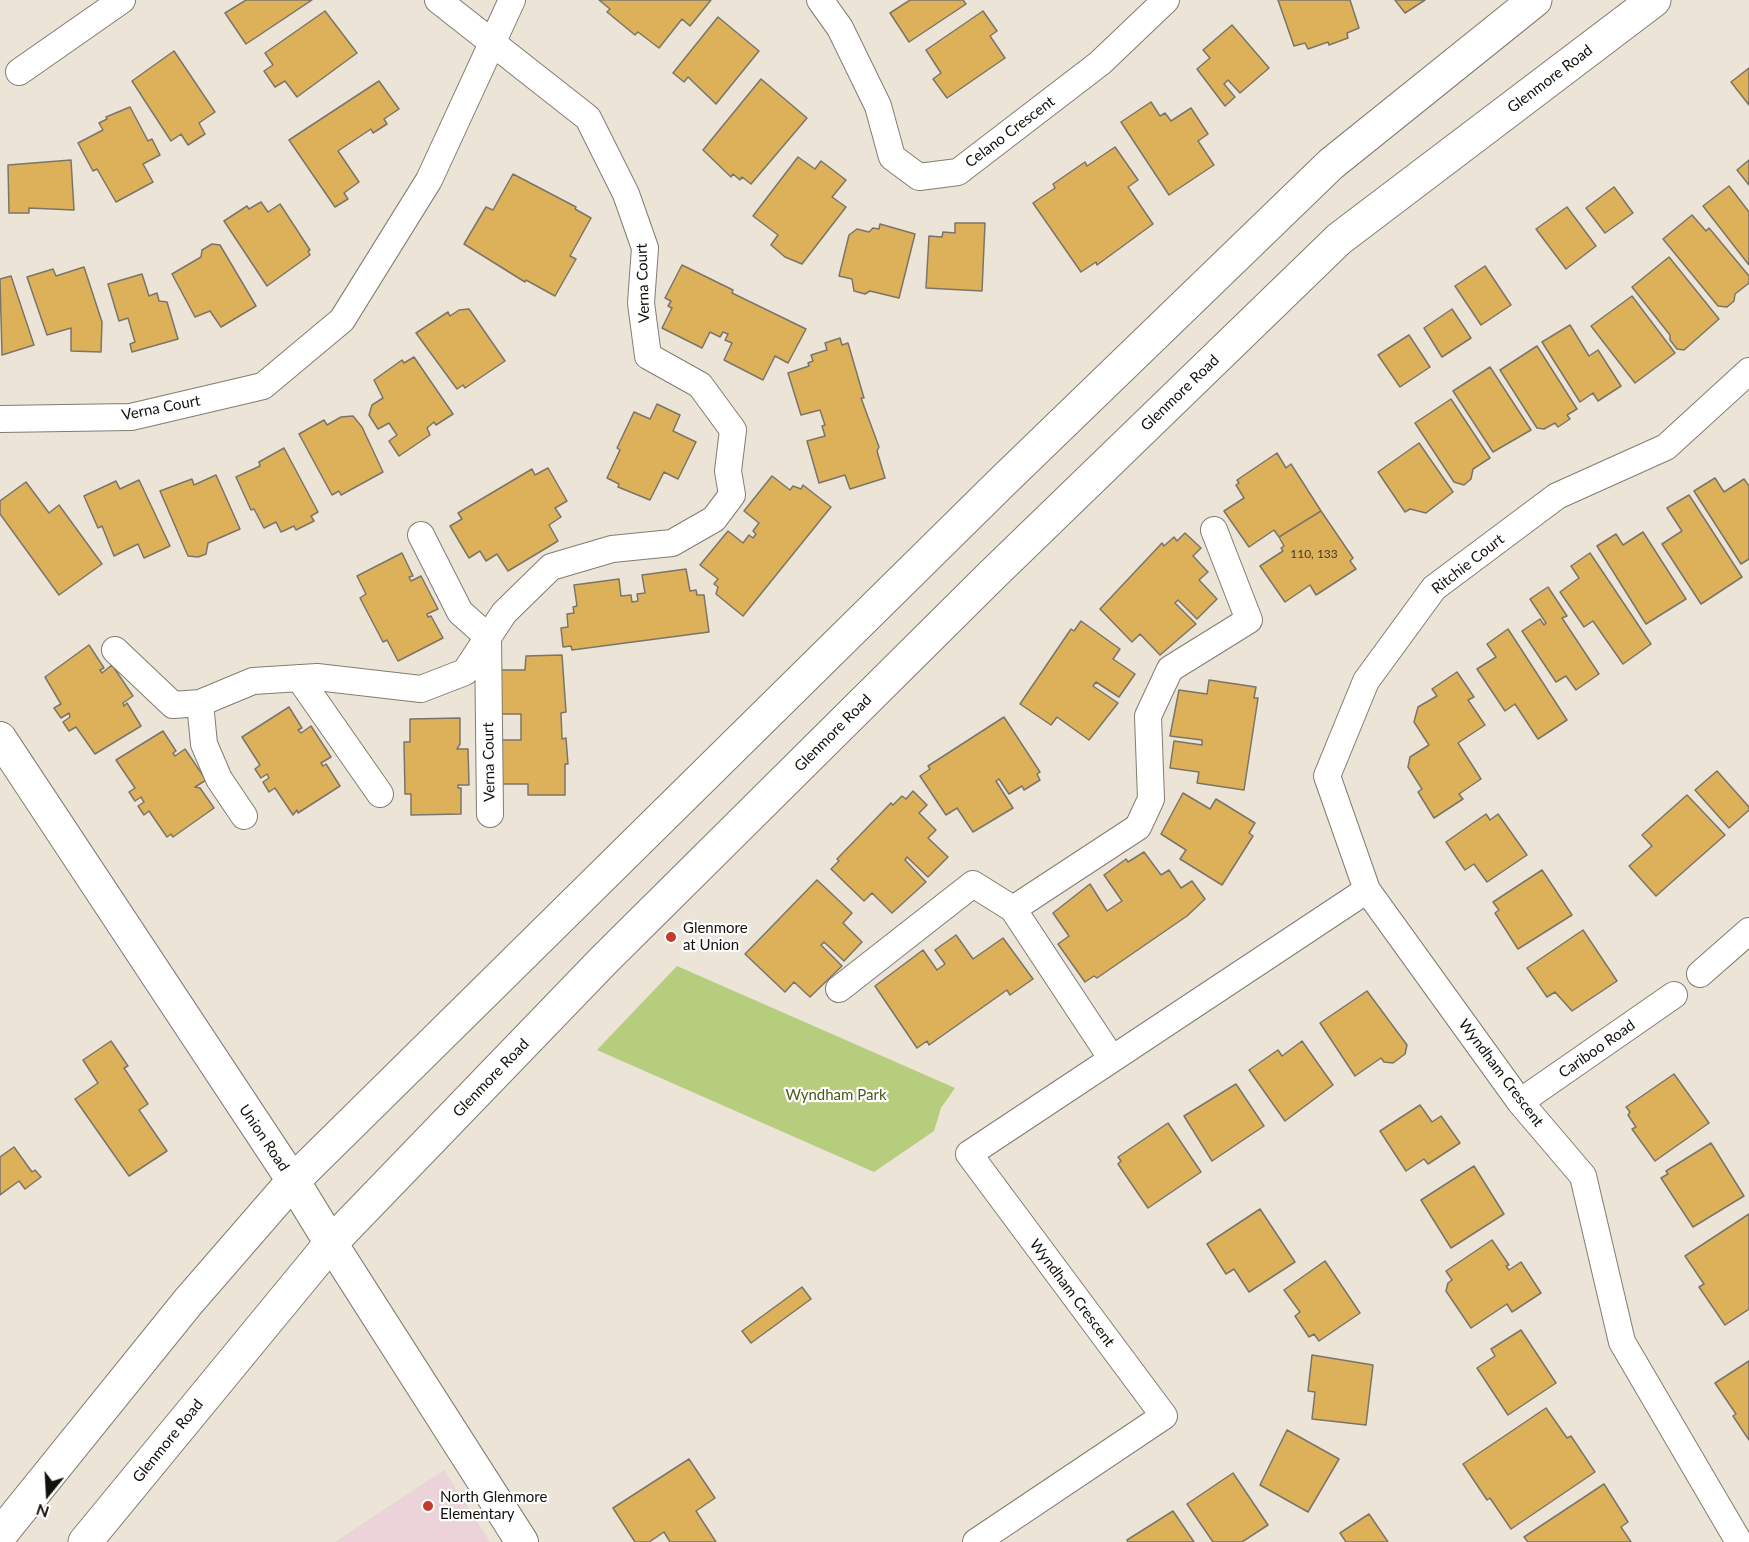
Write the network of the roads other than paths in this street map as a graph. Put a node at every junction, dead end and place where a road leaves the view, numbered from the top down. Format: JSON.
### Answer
{"nodes":[{"id":1,"x":123,"y":0,"type":"edge"},
{"id":2,"x":438,"y":0,"type":"edge"},
{"id":3,"x":512,"y":0,"type":"edge"},
{"id":4,"x":820,"y":0,"type":"edge"},
{"id":5,"x":1166,"y":0,"type":"edge"},
{"id":6,"x":1535,"y":0,"type":"edge"},
{"id":7,"x":1654,"y":0,"type":"edge"},
{"id":8,"x":491,"y":44,"type":"junction"},
{"id":9,"x":19,"y":72,"type":"dead end"},
{"id":10,"x":1749,"y":371,"type":"edge"},
{"id":11,"x":0,"y":419,"type":"edge"},
{"id":12,"x":1214,"y":530,"type":"dead end"},
{"id":13,"x":421,"y":535,"type":"dead end"},
{"id":14,"x":488,"y":637,"type":"junction"},
{"id":15,"x":115,"y":650,"type":"dead end"},
{"id":16,"x":299,"y":678,"type":"junction"},
{"id":17,"x":200,"y":703,"type":"junction"},
{"id":18,"x":0,"y":738,"type":"edge"},
{"id":19,"x":380,"y":794,"type":"dead end"},
{"id":20,"x":490,"y":814,"type":"dead end"},
{"id":21,"x":244,"y":816,"type":"dead end"},
{"id":22,"x":1367,"y":890,"type":"junction"},
{"id":23,"x":1013,"y":909,"type":"junction"},
{"id":24,"x":1749,"y":931,"type":"edge"},
{"id":25,"x":1700,"y":974,"type":"dead end"},
{"id":26,"x":839,"y":989,"type":"dead end"},
{"id":27,"x":1674,"y":995,"type":"dead end"},
{"id":28,"x":1112,"y":1059,"type":"junction"},
{"id":29,"x":1520,"y":1102,"type":"junction"},
{"id":30,"x":293,"y":1181,"type":"junction"},
{"id":31,"x":331,"y":1243,"type":"junction"},
{"id":32,"x":0,"y":1535,"type":"edge"},
{"id":33,"x":85,"y":1542,"type":"edge"},
{"id":34,"x":522,"y":1542,"type":"edge"},
{"id":35,"x":976,"y":1542,"type":"edge"},
{"id":36,"x":1739,"y":1542,"type":"edge"}],
"edges":[{"from":1,"to":9,"type":"street"},
{"from":2,"to":8,"type":"street"},
{"from":3,"to":8,"type":"street","name":"Verna Court"},
{"from":4,"to":5,"type":"street","name":"Celano Crescent"},
{"from":6,"to":30,"type":"main road"},
{"from":7,"to":31,"type":"main road","name":"Glenmore Road"},
{"from":8,"to":11,"type":"street","name":"Verna Court"},
{"from":8,"to":14,"type":"street","name":"Verna Court"},
{"from":10,"to":22,"type":"street","name":"Ritchie Court"},
{"from":12,"to":23,"type":"street"},
{"from":13,"to":14,"type":"street"},
{"from":14,"to":16,"type":"street","name":"Verna Court"},
{"from":14,"to":20,"type":"street","name":"Verna Court"},
{"from":15,"to":17,"type":"street","name":"Verna Court"},
{"from":16,"to":17,"type":"street","name":"Verna Court"},
{"from":16,"to":19,"type":"street"},
{"from":17,"to":21,"type":"street"},
{"from":18,"to":30,"type":"street","name":"Union Road"},
{"from":22,"to":28,"type":"street","name":"Wyndham Crescent"},
{"from":22,"to":29,"type":"street","name":"Wyndham Crescent"},
{"from":23,"to":26,"type":"street"},
{"from":23,"to":28,"type":"street"},
{"from":24,"to":25,"type":"street"},
{"from":27,"to":29,"type":"street","name":"Cariboo Road"},
{"from":28,"to":35,"type":"street","name":"Wyndham Crescent"},
{"from":29,"to":36,"type":"street","name":"Wyndham Crescent"},
{"from":30,"to":31,"type":"main road","name":"Union Road"},
{"from":30,"to":32,"type":"main road"},
{"from":31,"to":33,"type":"main road","name":"Glenmore Road"},
{"from":31,"to":34,"type":"street","name":"Union Road"}]}
